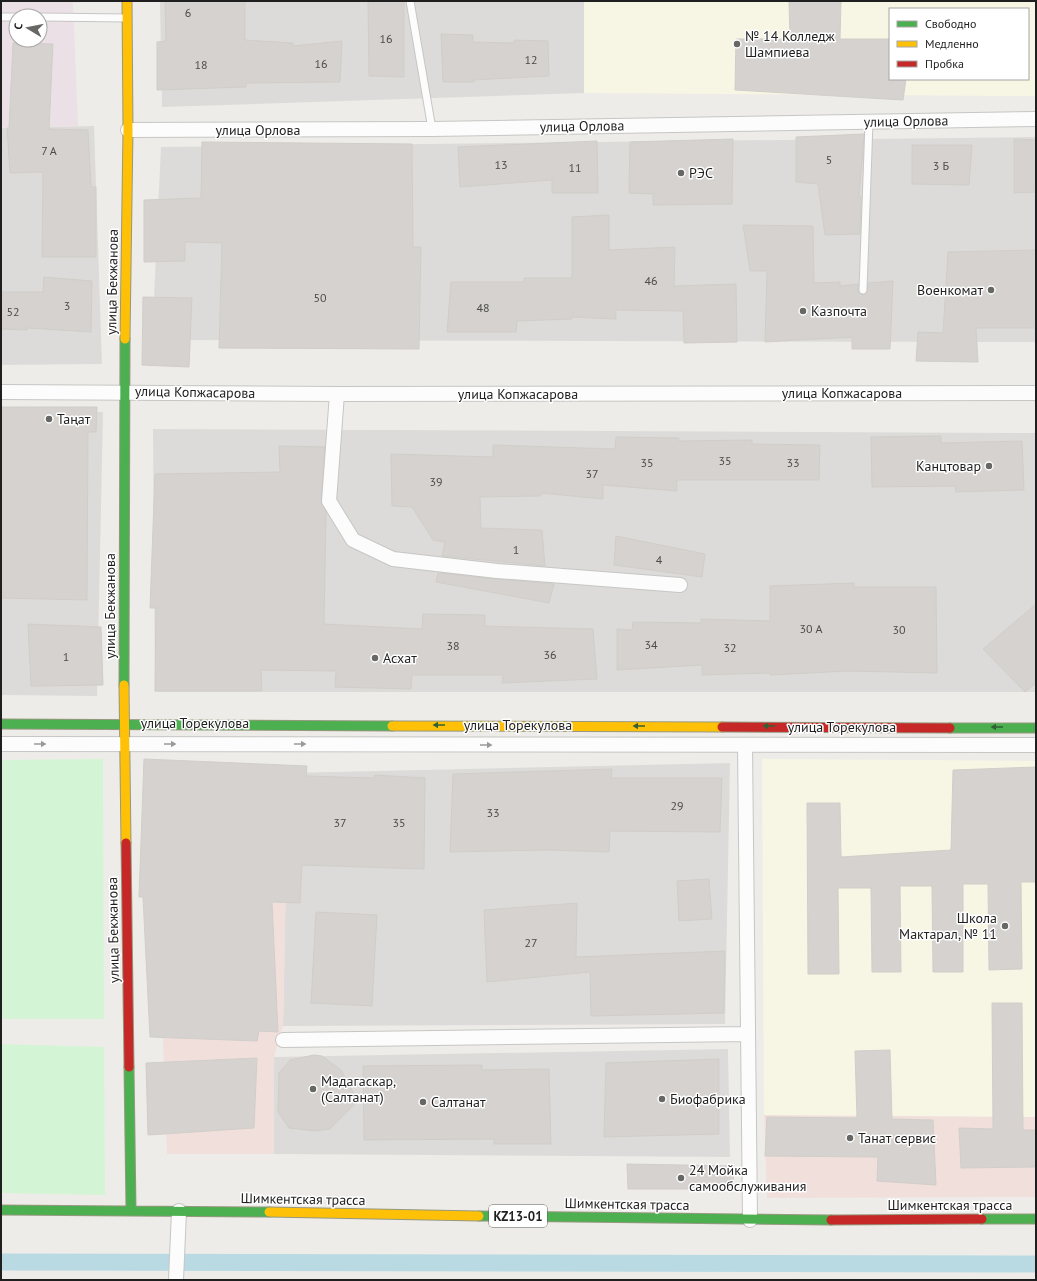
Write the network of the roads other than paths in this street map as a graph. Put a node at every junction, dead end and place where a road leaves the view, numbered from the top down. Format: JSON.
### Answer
{"nodes":[{"id":1,"x":127,"y":1,"type":"edge"},
{"id":2,"x":410,"y":1,"type":"edge"},
{"id":3,"x":48,"y":17,"type":"edge"},
{"id":4,"x":127,"y":18,"type":"junction"},
{"id":5,"x":1036,"y":119,"type":"edge"},
{"id":6,"x":869,"y":122,"type":"junction"},
{"id":7,"x":432,"y":129,"type":"junction"},
{"id":8,"x":128,"y":130,"type":"junction"},
{"id":9,"x":863,"y":290,"type":"dead end"},
{"id":10,"x":1,"y":392,"type":"edge"},
{"id":11,"x":124,"y":392,"type":"junction"},
{"id":12,"x":1036,"y":393,"type":"edge"},
{"id":13,"x":337,"y":394,"type":"junction"},
{"id":14,"x":680,"y":585,"type":"dead end"},
{"id":15,"x":124,"y":723,"type":"junction"},
{"id":16,"x":1,"y":724,"type":"edge"},
{"id":17,"x":1036,"y":728,"type":"edge"},
{"id":18,"x":1,"y":744,"type":"edge"},
{"id":19,"x":125,"y":744,"type":"junction"},
{"id":20,"x":1036,"y":744,"type":"edge"},
{"id":21,"x":745,"y":745,"type":"junction"},
{"id":22,"x":748,"y":1034,"type":"junction"},
{"id":23,"x":283,"y":1040,"type":"dead end"},
{"id":24,"x":1,"y":1210,"type":"edge"},
{"id":25,"x":130,"y":1210,"type":"junction"},
{"id":26,"x":179,"y":1211,"type":"junction"},
{"id":27,"x":1036,"y":1219,"type":"edge"},
{"id":28,"x":750,"y":1220,"type":"junction"},
{"id":29,"x":176,"y":1280,"type":"edge"}],
"edges":[{"from":1,"to":4,"type":"street","name":"улица Бекжанова"},
{"from":2,"to":7,"type":"lane"},
{"from":3,"to":4,"type":"lane"},
{"from":4,"to":8,"type":"street","name":"улица Бекжанова"},
{"from":5,"to":6,"type":"street","name":"улица Орлова"},
{"from":6,"to":7,"type":"street","name":"улица Орлова"},
{"from":6,"to":9,"type":"lane"},
{"from":7,"to":8,"type":"street","name":"улица Орлова"},
{"from":8,"to":11,"type":"street","name":"улица Бекжанова"},
{"from":10,"to":11,"type":"street","name":"улица Копжасарова"},
{"from":11,"to":13,"type":"street","name":"улица Копжасарова"},
{"from":11,"to":15,"type":"street","name":"улица Бекжанова"},
{"from":12,"to":13,"type":"street","name":"улица Копжасарова"},
{"from":13,"to":14,"type":"street"},
{"from":15,"to":16,"type":"street","name":"улица Торекулова"},
{"from":17,"to":15,"type":"street","name":"улица Торекулова","one_way":true},
{"from":15,"to":19,"type":"street","name":"улица Бекжанова"},
{"from":18,"to":19,"type":"street","name":"улица Торекулова","one_way":true},
{"from":19,"to":21,"type":"street","name":"улица Торекулова","one_way":true},
{"from":19,"to":25,"type":"street","name":"улица Бекжанова"},
{"from":20,"to":21,"type":"street","name":"улица Торекулова"},
{"from":21,"to":22,"type":"street"},
{"from":22,"to":23,"type":"street"},
{"from":22,"to":28,"type":"street"},
{"from":24,"to":25,"type":"street","name":"Шимкентская трасса","number":"KZ13-01"},
{"from":25,"to":26,"type":"street","name":"Шимкентская трасса","number":"KZ13-01"},
{"from":26,"to":28,"type":"street","name":"Шимкентская трасса","number":"KZ13-01"},
{"from":26,"to":29,"type":"street"},
{"from":27,"to":28,"type":"street","name":"Шимкентская трасса","number":"KZ13-01"}]}
